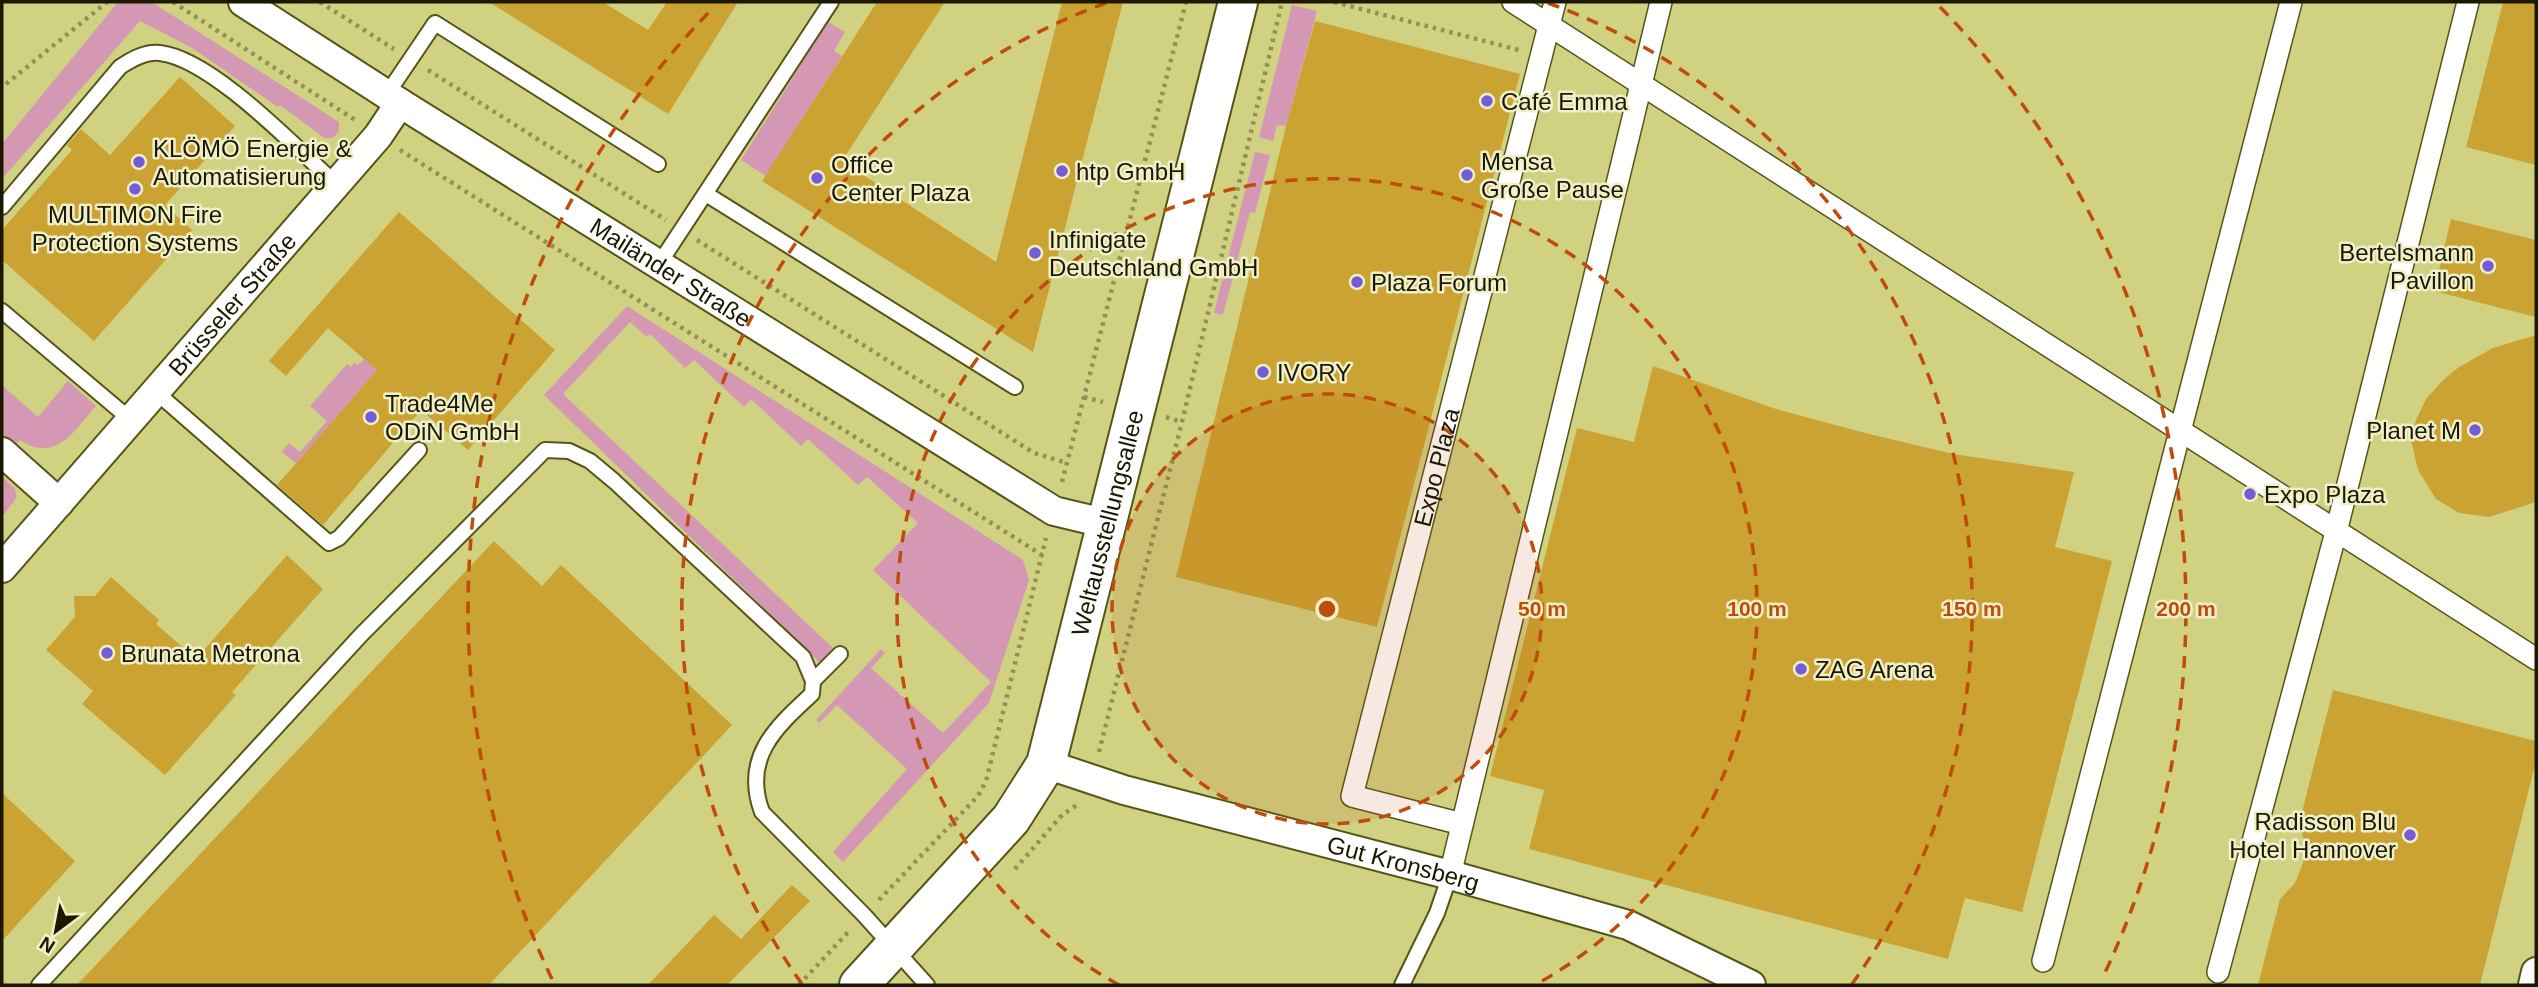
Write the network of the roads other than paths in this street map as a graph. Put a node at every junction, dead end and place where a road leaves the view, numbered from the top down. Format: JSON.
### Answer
{"nodes":[{"id":1,"x":243,"y":2,"type":"edge"},
{"id":2,"x":831,"y":2,"type":"edge"},
{"id":3,"x":1238,"y":2,"type":"edge"},
{"id":4,"x":1513,"y":2,"type":"edge"},
{"id":5,"x":1555,"y":2,"type":"edge"},
{"id":6,"x":1661,"y":2,"type":"edge"},
{"id":7,"x":2291,"y":2,"type":"edge"},
{"id":8,"x":2468,"y":2,"type":"edge"},
{"id":9,"x":1549,"y":26,"type":"junction"},
{"id":10,"x":1641,"y":85,"type":"junction"},
{"id":11,"x":394,"y":98,"type":"junction"},
{"id":12,"x":659,"y":164,"type":"dead end"},
{"id":13,"x":335,"y":183,"type":"junction"},
{"id":14,"x":706,"y":194,"type":"junction"},
{"id":15,"x":2,"y":208,"type":"edge"},
{"id":16,"x":659,"y":264,"type":"junction"},
{"id":17,"x":2,"y":311,"type":"edge"},
{"id":18,"x":1015,"y":387,"type":"dead end"},
{"id":19,"x":156,"y":391,"type":"junction"},
{"id":20,"x":131,"y":420,"type":"junction"},
{"id":21,"x":2180,"y":431,"type":"junction"},
{"id":22,"x":419,"y":450,"type":"dead end"},
{"id":23,"x":2,"y":452,"type":"edge"},
{"id":24,"x":59,"y":503,"type":"junction"},
{"id":25,"x":1108,"y":524,"type":"junction"},
{"id":26,"x":2336,"y":532,"type":"junction"},
{"id":27,"x":2,"y":568,"type":"edge"},
{"id":28,"x":840,"y":654,"type":"dead end"},
{"id":29,"x":2528,"y":654,"type":"edge"},
{"id":30,"x":813,"y":681,"type":"junction"},
{"id":31,"x":1046,"y":764,"type":"junction"},
{"id":32,"x":1462,"y":824,"type":"junction"},
{"id":33,"x":1450,"y":875,"type":"junction"},
{"id":34,"x":894,"y":947,"type":"junction"},
{"id":35,"x":2043,"y":961,"type":"dead end"},
{"id":36,"x":2218,"y":972,"type":"dead end"},
{"id":37,"x":2536,"y":972,"type":"edge"},
{"id":38,"x":39,"y":985,"type":"edge"},
{"id":39,"x":859,"y":985,"type":"edge"},
{"id":40,"x":927,"y":985,"type":"edge"},
{"id":41,"x":1402,"y":985,"type":"edge"},
{"id":42,"x":1751,"y":985,"type":"edge"},
{"id":43,"x":2533,"y":985,"type":"edge"}],
"edges":[{"from":1,"to":11,"type":"street","name":"Mailänder Straße"},
{"from":2,"to":14,"type":"lane"},
{"from":3,"to":25,"type":"main road","name":"Weltausstellungsallee"},
{"from":4,"to":9,"type":"street"},
{"from":5,"to":9,"type":"street","name":"Expo Plaza"},
{"from":6,"to":10,"type":"street"},
{"from":7,"to":21,"type":"street"},
{"from":8,"to":26,"type":"street"},
{"from":9,"to":10,"type":"street"},
{"from":9,"to":32,"type":"street","name":"Expo Plaza"},
{"from":10,"to":21,"type":"street"},
{"from":10,"to":32,"type":"street"},
{"from":11,"to":12,"type":"lane"},
{"from":11,"to":13,"type":"street","name":"Brüsseler Straße"},
{"from":11,"to":16,"type":"street","name":"Mailänder Straße"},
{"from":13,"to":15,"type":"lane"},
{"from":13,"to":19,"type":"street","name":"Brüsseler Straße"},
{"from":14,"to":16,"type":"lane"},
{"from":14,"to":18,"type":"lane"},
{"from":16,"to":25,"type":"street","name":"Mailänder Straße"},
{"from":17,"to":20,"type":"lane"},
{"from":19,"to":20,"type":"street","name":"Brüsseler Straße"},
{"from":19,"to":22,"type":"lane"},
{"from":20,"to":24,"type":"street","name":"Brüsseler Straße"},
{"from":21,"to":26,"type":"street"},
{"from":21,"to":35,"type":"street"},
{"from":23,"to":24,"type":"street"},
{"from":24,"to":27,"type":"street","name":"Brüsseler Straße"},
{"from":25,"to":31,"type":"main road","name":"Weltausstellungsallee"},
{"from":26,"to":29,"type":"street"},
{"from":26,"to":36,"type":"street"},
{"from":28,"to":30,"type":"lane"},
{"from":30,"to":34,"type":"lane"},
{"from":30,"to":38,"type":"lane"},
{"from":31,"to":33,"type":"street","name":"Gut Kronsberg"},
{"from":31,"to":34,"type":"main road","name":"Weltausstellungsallee"},
{"from":32,"to":33,"type":"street"},
{"from":33,"to":41,"type":"lane"},
{"from":33,"to":42,"type":"street","name":"Gut Kronsberg"},
{"from":34,"to":39,"type":"main road","name":"Weltausstellungsallee"},
{"from":34,"to":40,"type":"lane"},
{"from":37,"to":43,"type":"street"}]}
